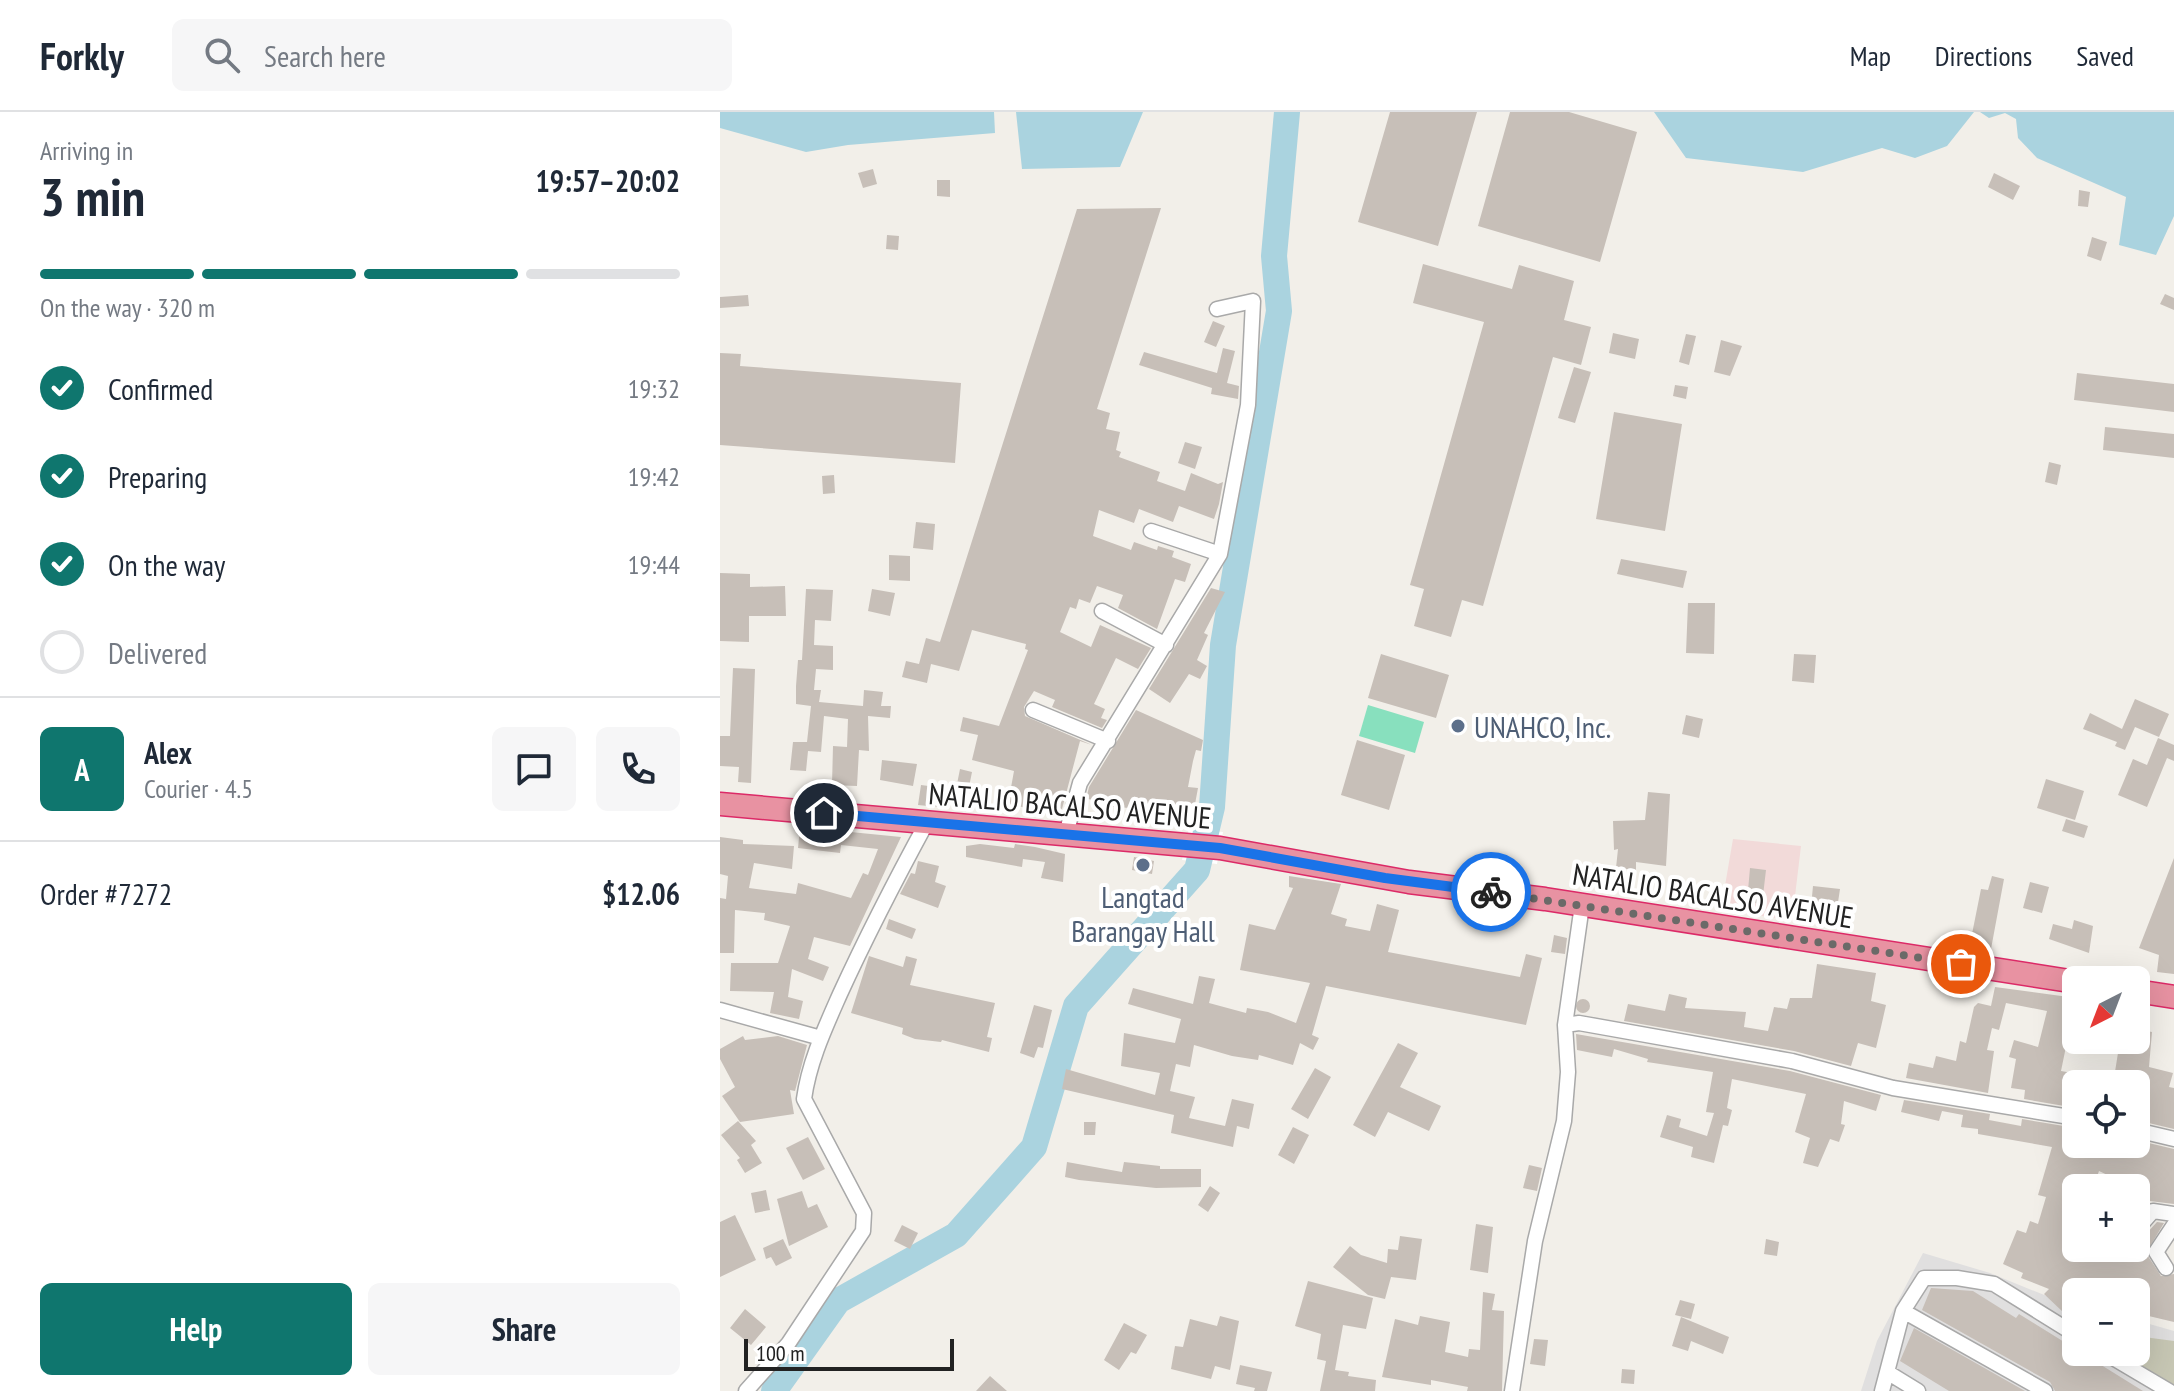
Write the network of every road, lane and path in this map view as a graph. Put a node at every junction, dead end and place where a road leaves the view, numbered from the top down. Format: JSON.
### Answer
{"nodes":[{"id":1,"x":1217,"y":309,"type":"dead end"},
{"id":2,"x":1151,"y":531,"type":"dead end"},
{"id":3,"x":1220,"y":554,"type":"junction"},
{"id":4,"x":1102,"y":611,"type":"dead end"},
{"id":5,"x":1166,"y":645,"type":"junction"},
{"id":6,"x":1033,"y":710,"type":"dead end"},
{"id":7,"x":1108,"y":741,"type":"junction"},
{"id":8,"x":720,"y":804,"type":"edge"},
{"id":9,"x":927,"y":822,"type":"junction"},
{"id":10,"x":1066,"y":834,"type":"junction"},
{"id":11,"x":1582,"y":905,"type":"junction"},
{"id":12,"x":2062,"y":980,"type":"edge"},
{"id":13,"x":2150,"y":993,"type":"edge"},
{"id":14,"x":2174,"y":997,"type":"edge"},
{"id":15,"x":720,"y":1010,"type":"edge"},
{"id":16,"x":1565,"y":1025,"type":"junction"},
{"id":17,"x":821,"y":1038,"type":"junction"},
{"id":18,"x":2062,"y":1116,"type":"edge"},
{"id":19,"x":2150,"y":1133,"type":"edge"},
{"id":20,"x":2174,"y":1139,"type":"edge"},
{"id":21,"x":2150,"y":1214,"type":"edge"},
{"id":22,"x":2174,"y":1214,"type":"edge"},
{"id":23,"x":2174,"y":1225,"type":"edge"},
{"id":24,"x":2166,"y":1268,"type":"dead end"},
{"id":25,"x":1903,"y":1311,"type":"junction"},
{"id":26,"x":2062,"y":1326,"type":"edge"},
{"id":27,"x":2127,"y":1366,"type":"edge"},
{"id":28,"x":1887,"y":1372,"type":"junction"},
{"id":29,"x":746,"y":1391,"type":"edge"},
{"id":30,"x":1512,"y":1391,"type":"edge"},
{"id":31,"x":1882,"y":1391,"type":"edge"},
{"id":32,"x":1918,"y":1391,"type":"edge"},
{"id":33,"x":2045,"y":1391,"type":"edge"},
{"id":34,"x":2169,"y":1391,"type":"edge"}],
"edges":[{"from":1,"to":3,"type":"street"},
{"from":2,"to":3,"type":"street"},
{"from":3,"to":5,"type":"street"},
{"from":4,"to":5,"type":"street"},
{"from":5,"to":7,"type":"street"},
{"from":6,"to":7,"type":"street"},
{"from":7,"to":10,"type":"street"},
{"from":8,"to":9,"type":"highway","name":"NATALIO BACALSO AVENUE"},
{"from":9,"to":10,"type":"highway","name":"NATALIO BACALSO AVENUE"},
{"from":9,"to":17,"type":"street"},
{"from":10,"to":11,"type":"highway","name":"NATALIO BACALSO AVENUE"},
{"from":11,"to":12,"type":"highway","name":"NATALIO BACALSO AVENUE"},
{"from":11,"to":16,"type":"street"},
{"from":13,"to":14,"type":"highway"},
{"from":15,"to":17,"type":"street"},
{"from":16,"to":18,"type":"street"},
{"from":16,"to":30,"type":"street"},
{"from":17,"to":29,"type":"street"},
{"from":19,"to":20,"type":"street"},
{"from":21,"to":22,"type":"street"},
{"from":23,"to":24,"type":"street"},
{"from":25,"to":26,"type":"street"},
{"from":25,"to":28,"type":"street"},
{"from":25,"to":33,"type":"street"},
{"from":27,"to":34,"type":"street"},
{"from":28,"to":31,"type":"street"},
{"from":28,"to":32,"type":"street"}]}
